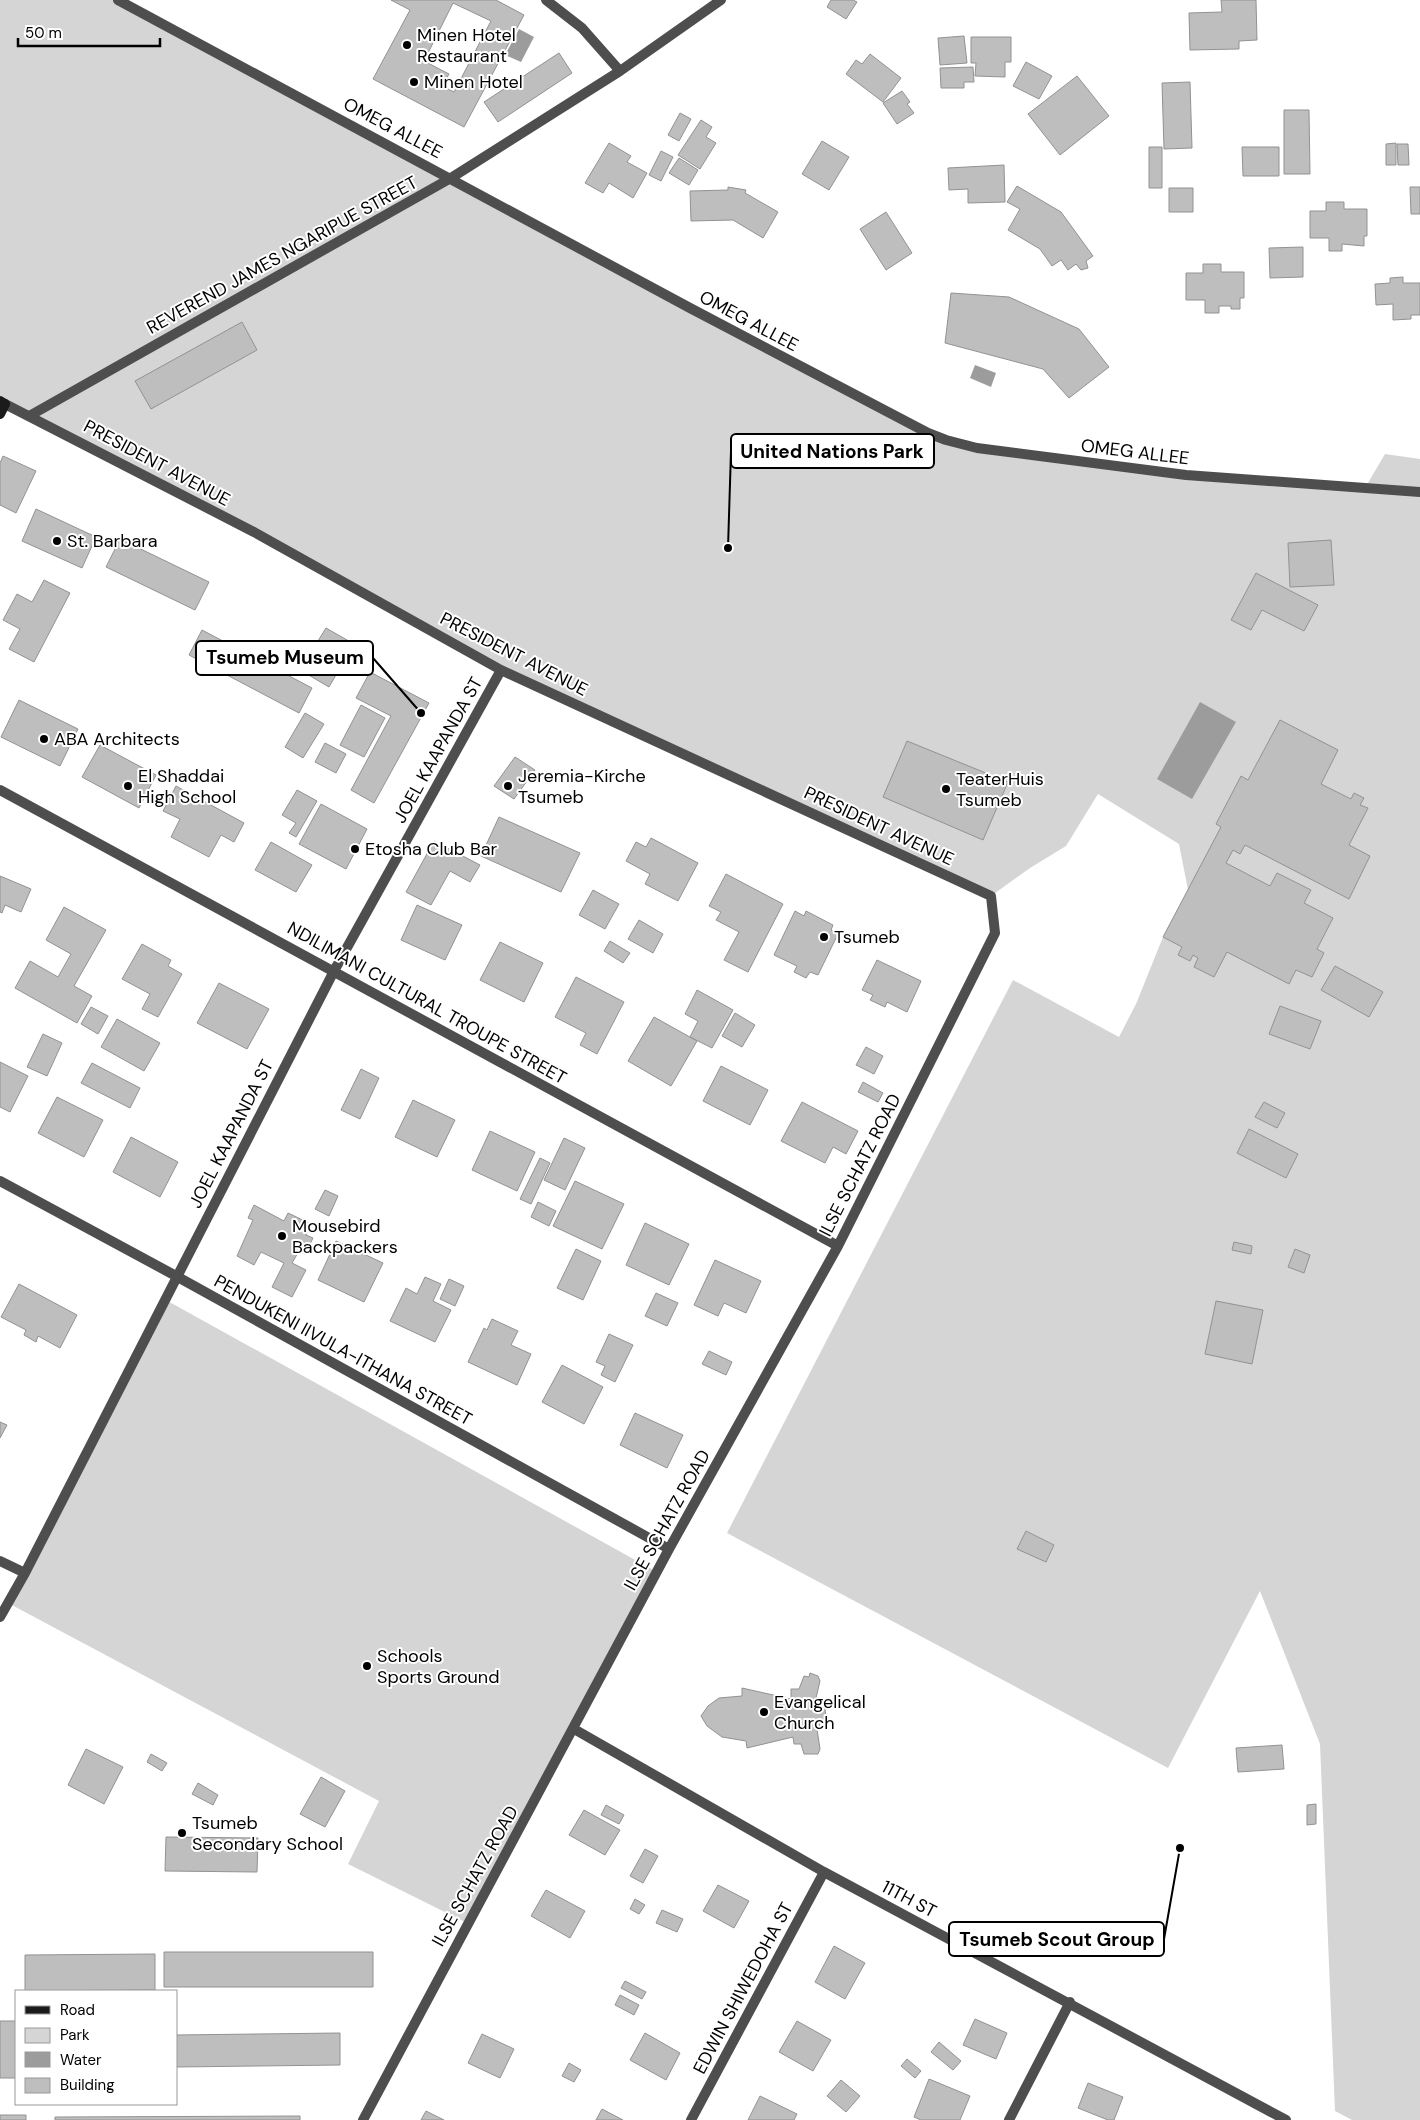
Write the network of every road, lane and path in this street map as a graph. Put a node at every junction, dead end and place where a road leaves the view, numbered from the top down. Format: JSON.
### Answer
{"nodes":[{"id":1,"x":118,"y":0,"type":"edge"},
{"id":2,"x":546,"y":0,"type":"edge"},
{"id":3,"x":721,"y":0,"type":"edge"},
{"id":4,"x":620,"y":71,"type":"junction"},
{"id":5,"x":451,"y":178,"type":"junction"},
{"id":6,"x":3,"y":403,"type":"edge"},
{"id":7,"x":0,"y":414,"type":"edge"},
{"id":8,"x":31,"y":415,"type":"junction"},
{"id":9,"x":1420,"y":492,"type":"edge"},
{"id":10,"x":501,"y":670,"type":"junction"},
{"id":11,"x":0,"y":790,"type":"edge"},
{"id":12,"x":995,"y":933,"type":"joint"},
{"id":13,"x":334,"y":971,"type":"junction"},
{"id":14,"x":0,"y":1181,"type":"edge"},
{"id":15,"x":838,"y":1246,"type":"junction"},
{"id":16,"x":176,"y":1276,"type":"junction"},
{"id":17,"x":669,"y":1549,"type":"junction"},
{"id":18,"x":0,"y":1561,"type":"edge"},
{"id":19,"x":25,"y":1573,"type":"junction"},
{"id":20,"x":0,"y":1617,"type":"edge"},
{"id":21,"x":574,"y":1729,"type":"junction"},
{"id":22,"x":824,"y":1872,"type":"junction"},
{"id":23,"x":1070,"y":2002,"type":"junction"},
{"id":24,"x":363,"y":2120,"type":"edge"},
{"id":25,"x":691,"y":2120,"type":"edge"},
{"id":26,"x":1008,"y":2120,"type":"edge"},
{"id":27,"x":1286,"y":2120,"type":"edge"}],
"edges":[{"from":1,"to":5,"type":"street","name":"OMEG ALLEE"},
{"from":2,"to":4,"type":"street"},
{"from":3,"to":4,"type":"street","name":"REVEREND JAMES NGARIPUE STREET"},
{"from":4,"to":5,"type":"street","name":"REVEREND JAMES NGARIPUE STREET"},
{"from":5,"to":8,"type":"street","name":"REVEREND JAMES NGARIPUE STREET"},
{"from":5,"to":9,"type":"street","name":"OMEG ALLEE"},
{"from":6,"to":7,"type":"street"},
{"from":6,"to":8,"type":"street","name":"PRESIDENT AVENUE"},
{"from":8,"to":10,"type":"street","name":"PRESIDENT AVENUE"},
{"from":10,"to":12,"type":"street","name":"PRESIDENT AVENUE"},
{"from":10,"to":13,"type":"street","name":"JOEL KAAPANDA ST"},
{"from":11,"to":13,"type":"street","name":"NDILIMANI CULTURAL TROUPE STREET"},
{"from":12,"to":15,"type":"street","name":"ILSE SCHATZ ROAD"},
{"from":13,"to":15,"type":"street","name":"NDILIMANI CULTURAL TROUPE STREET"},
{"from":13,"to":16,"type":"street","name":"JOEL KAAPANDA ST"},
{"from":14,"to":16,"type":"street","name":"PENDUKENI IIVULA-ITHANA STREET"},
{"from":15,"to":17,"type":"street","name":"ILSE SCHATZ ROAD"},
{"from":16,"to":17,"type":"street","name":"PENDUKENI IIVULA-ITHANA STREET"},
{"from":16,"to":19,"type":"street","name":"JOEL KAAPANDA ST"},
{"from":17,"to":21,"type":"street","name":"ILSE SCHATZ ROAD"},
{"from":18,"to":19,"type":"street"},
{"from":19,"to":20,"type":"street","name":"JOEL KAAPANDA ST"},
{"from":21,"to":22,"type":"street","name":"11TH ST"},
{"from":21,"to":24,"type":"street","name":"ILSE SCHATZ ROAD"},
{"from":22,"to":23,"type":"street","name":"11TH ST"},
{"from":22,"to":25,"type":"street","name":"EDWIN SHIWEDOHA ST"},
{"from":23,"to":26,"type":"street"},
{"from":23,"to":27,"type":"street","name":"11TH ST"}]}
